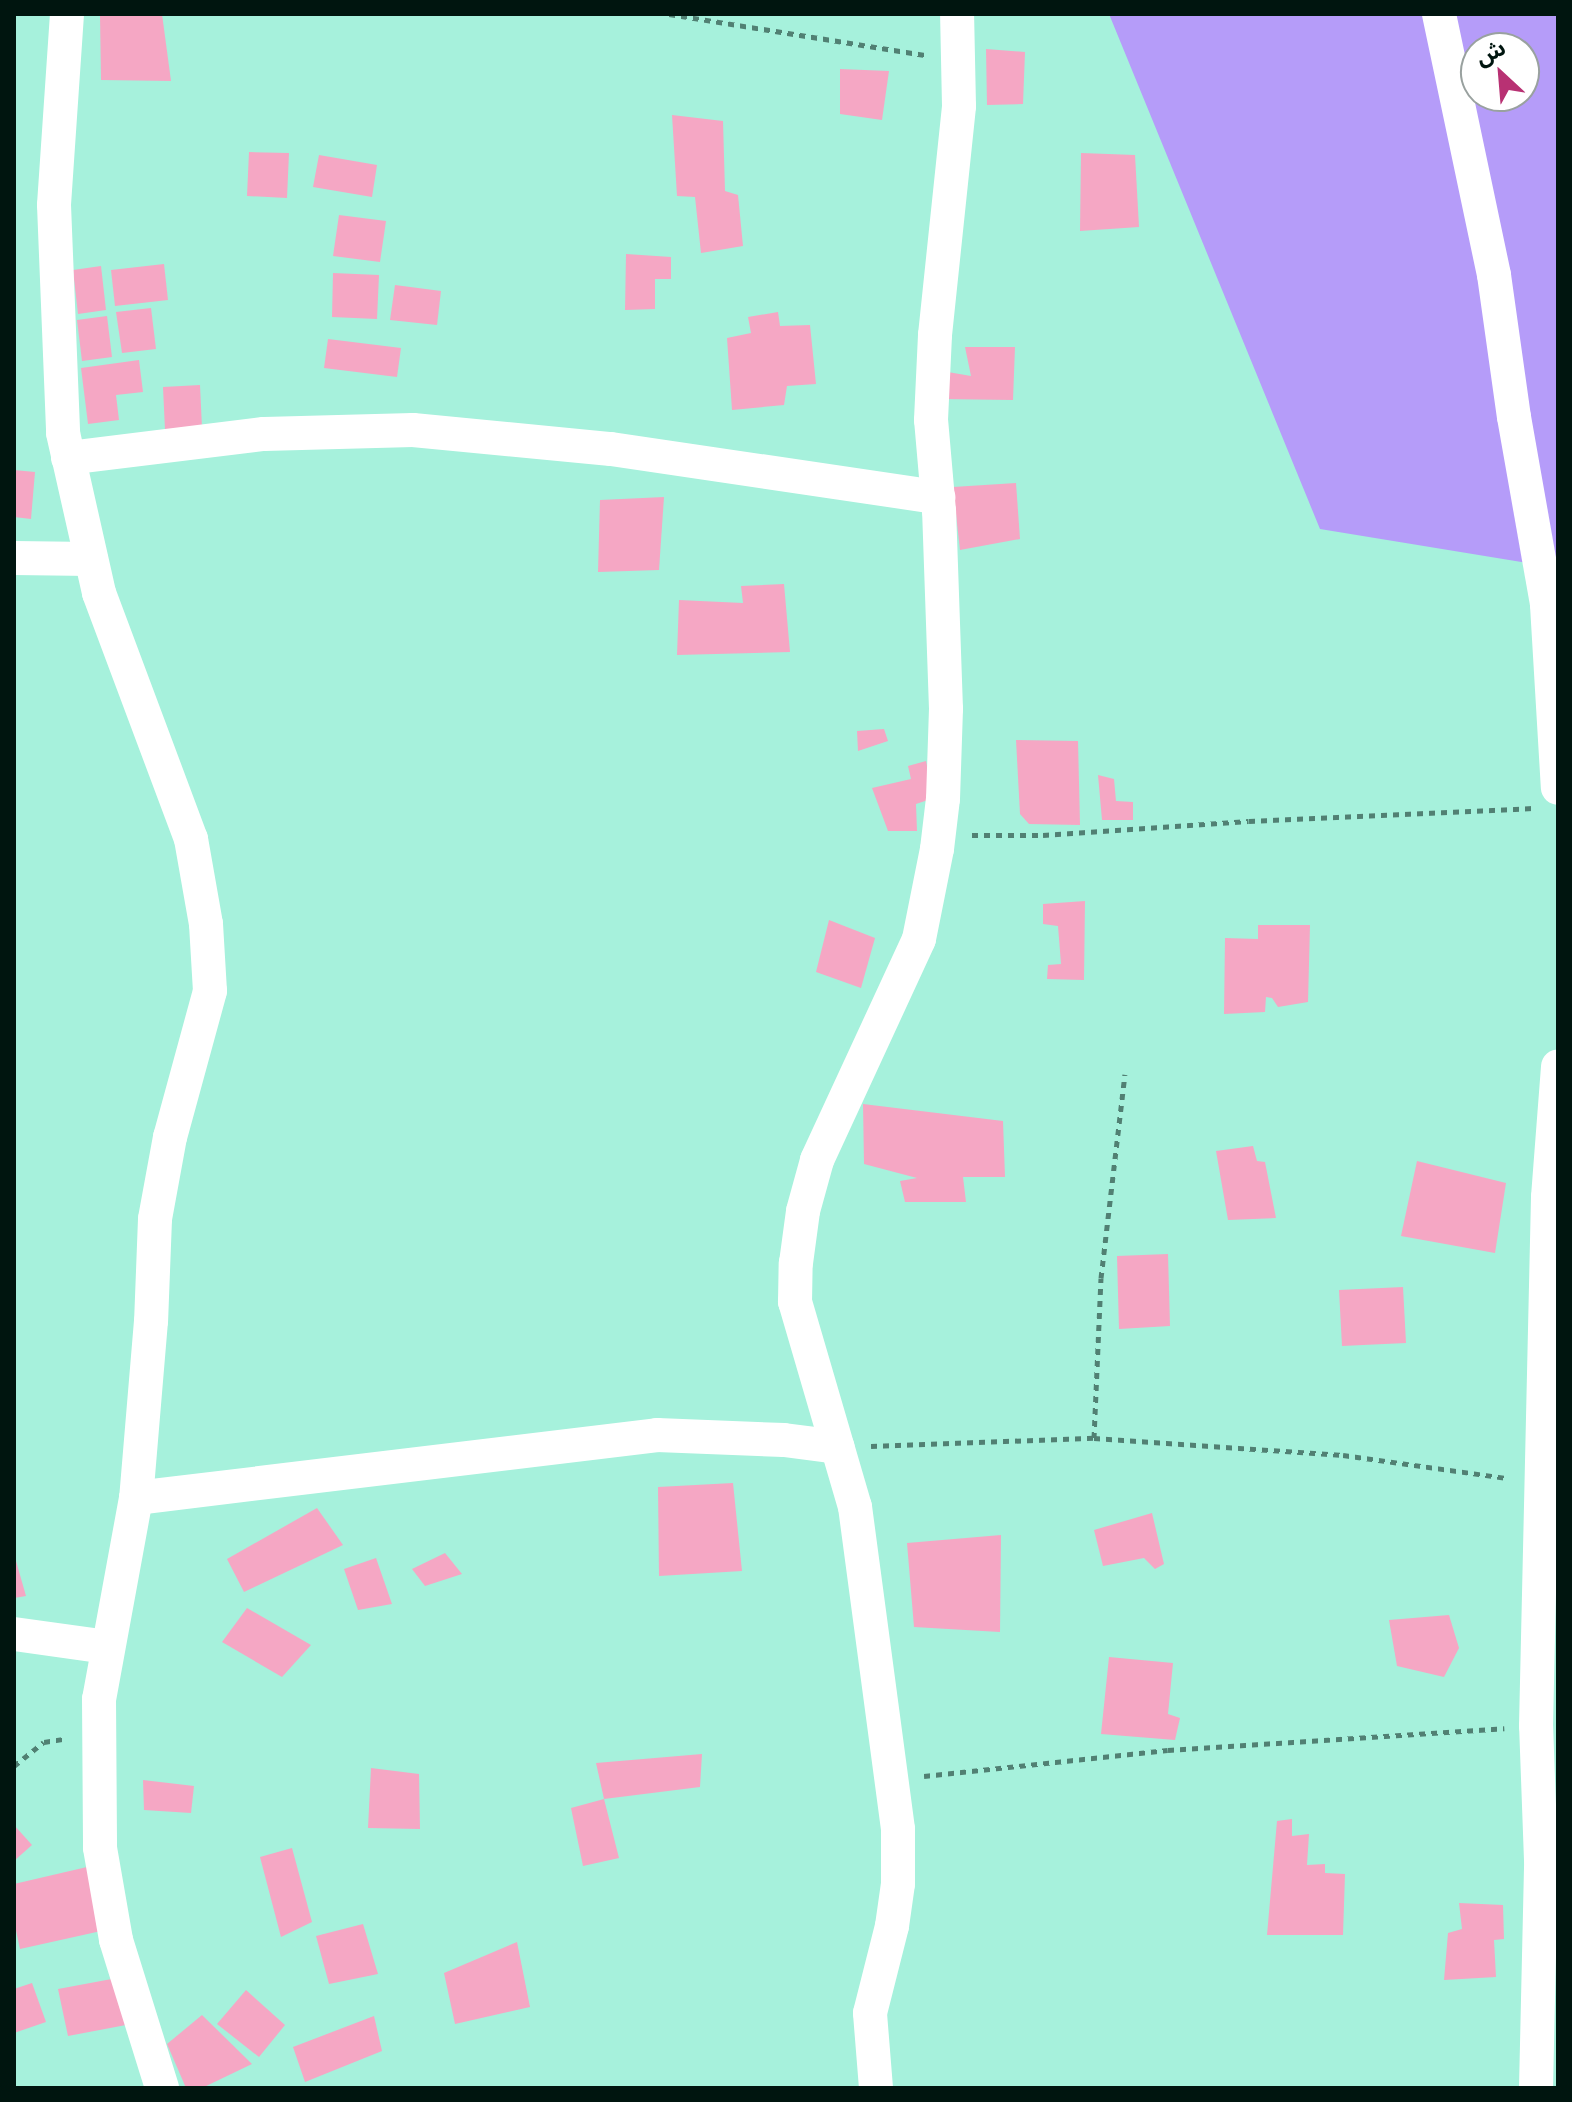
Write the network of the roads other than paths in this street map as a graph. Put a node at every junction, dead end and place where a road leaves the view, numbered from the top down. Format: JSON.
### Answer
{"nodes":[{"id":1,"x":67,"y":14,"type":"edge"},
{"id":2,"x":957,"y":14,"type":"edge"},
{"id":3,"x":1439,"y":14,"type":"edge"},
{"id":4,"x":68,"y":458,"type":"junction"},
{"id":5,"x":938,"y":497,"type":"junction"},
{"id":6,"x":14,"y":558,"type":"edge"},
{"id":7,"x":91,"y":559,"type":"junction"},
{"id":8,"x":1551,"y":798,"type":"edge"},
{"id":9,"x":1558,"y":1066,"type":"edge"},
{"id":10,"x":838,"y":1447,"type":"junction"},
{"id":11,"x":136,"y":1498,"type":"junction"},
{"id":12,"x":14,"y":1634,"type":"edge"},
{"id":13,"x":108,"y":1647,"type":"junction"},
{"id":14,"x":162,"y":2088,"type":"edge"},
{"id":15,"x":876,"y":2088,"type":"edge"},
{"id":16,"x":1536,"y":2088,"type":"edge"}],
"edges":[{"from":1,"to":4,"type":"street"},
{"from":2,"to":5,"type":"street"},
{"from":3,"to":8,"type":"street"},
{"from":4,"to":5,"type":"street"},
{"from":4,"to":7,"type":"street"},
{"from":5,"to":10,"type":"street"},
{"from":6,"to":7,"type":"street"},
{"from":7,"to":11,"type":"street"},
{"from":9,"to":16,"type":"street"},
{"from":10,"to":11,"type":"street"},
{"from":10,"to":15,"type":"street"},
{"from":11,"to":13,"type":"street"},
{"from":12,"to":13,"type":"street"},
{"from":13,"to":14,"type":"street"}]}
